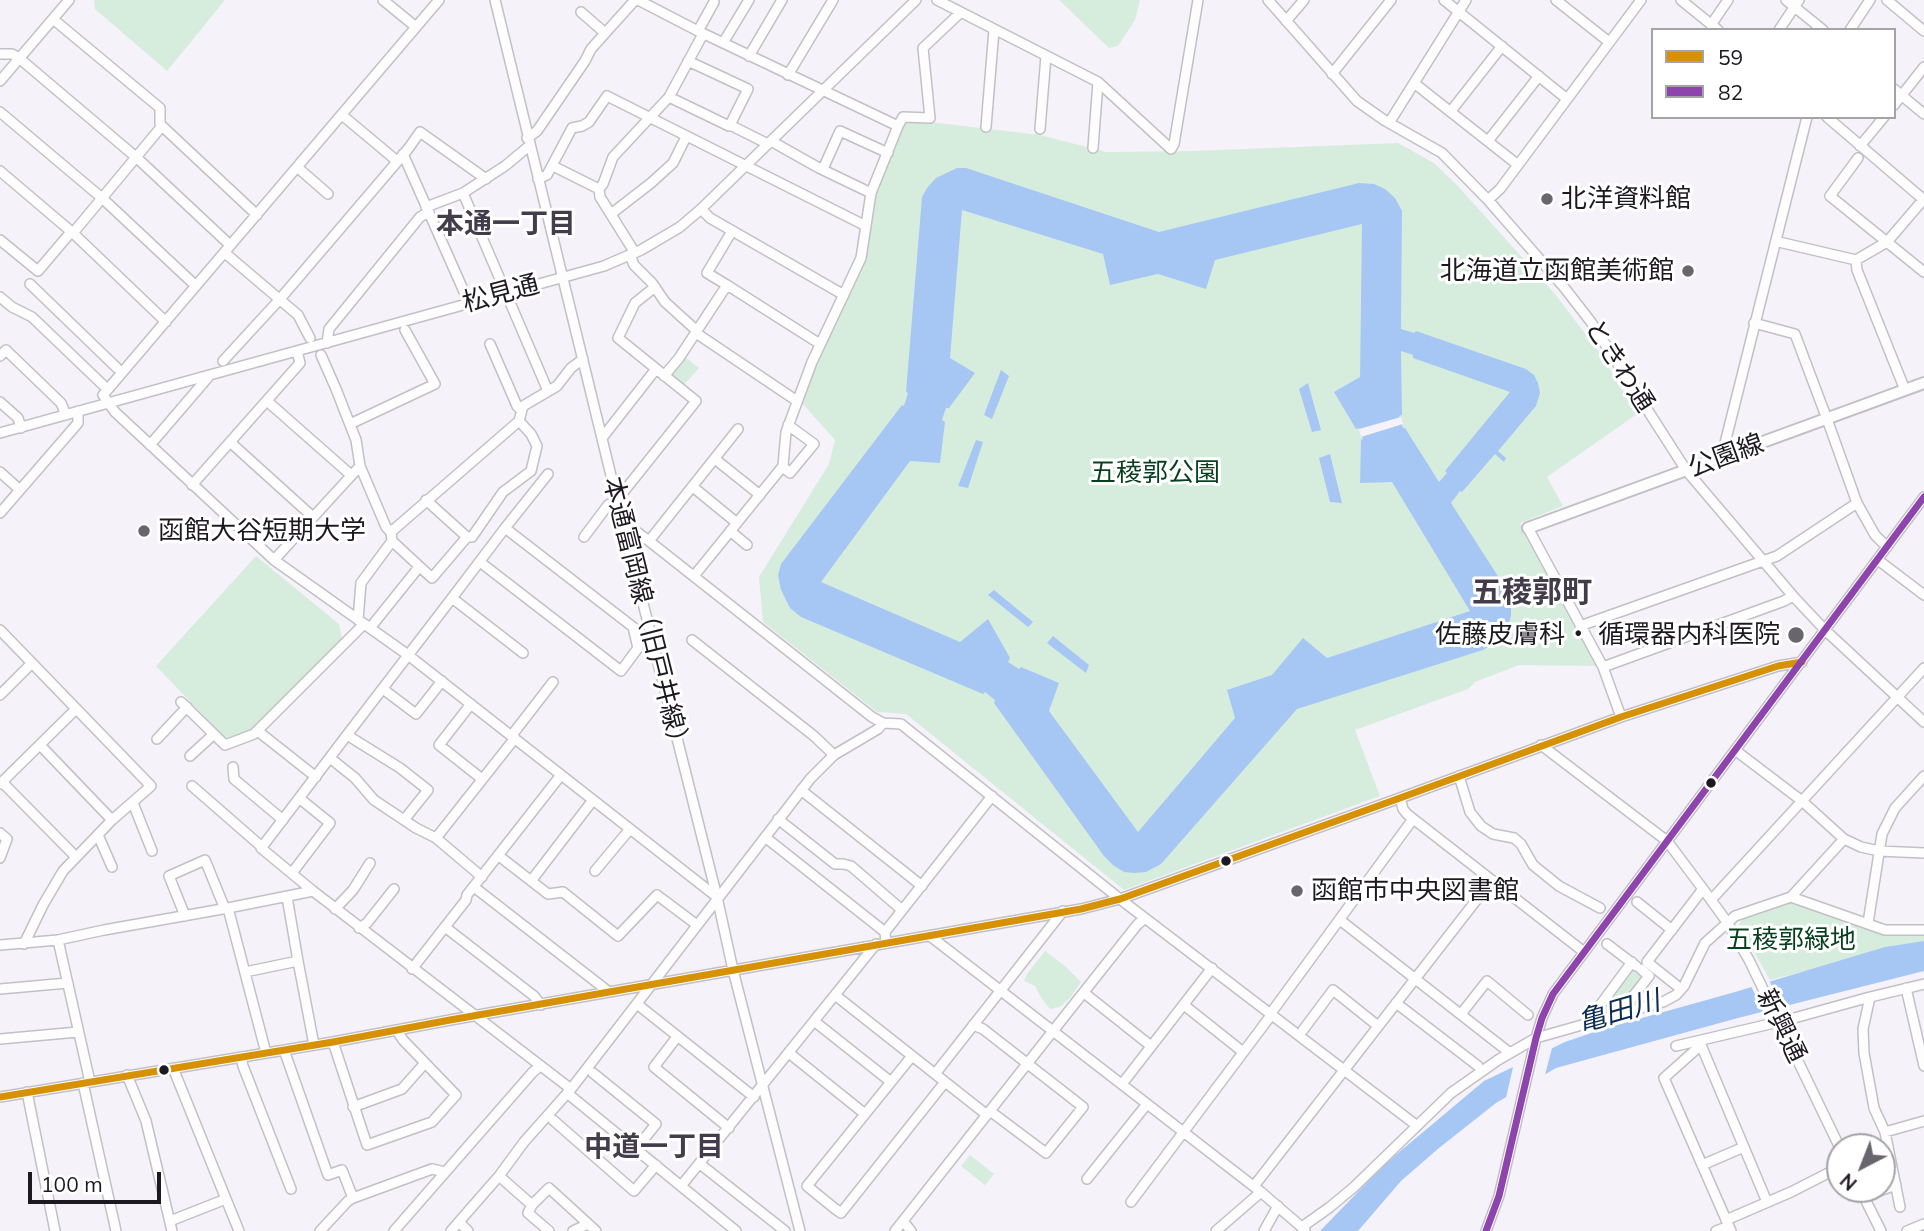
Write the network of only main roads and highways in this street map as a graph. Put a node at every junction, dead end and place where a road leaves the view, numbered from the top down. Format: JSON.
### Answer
{"nodes":[{"id":1,"x":1924,"y":383,"type":"edge"},
{"id":2,"x":1528,"y":528,"type":"road end"}],
"edges":[{"from":1,"to":2,"type":"main road","name":"公園線"}]}
